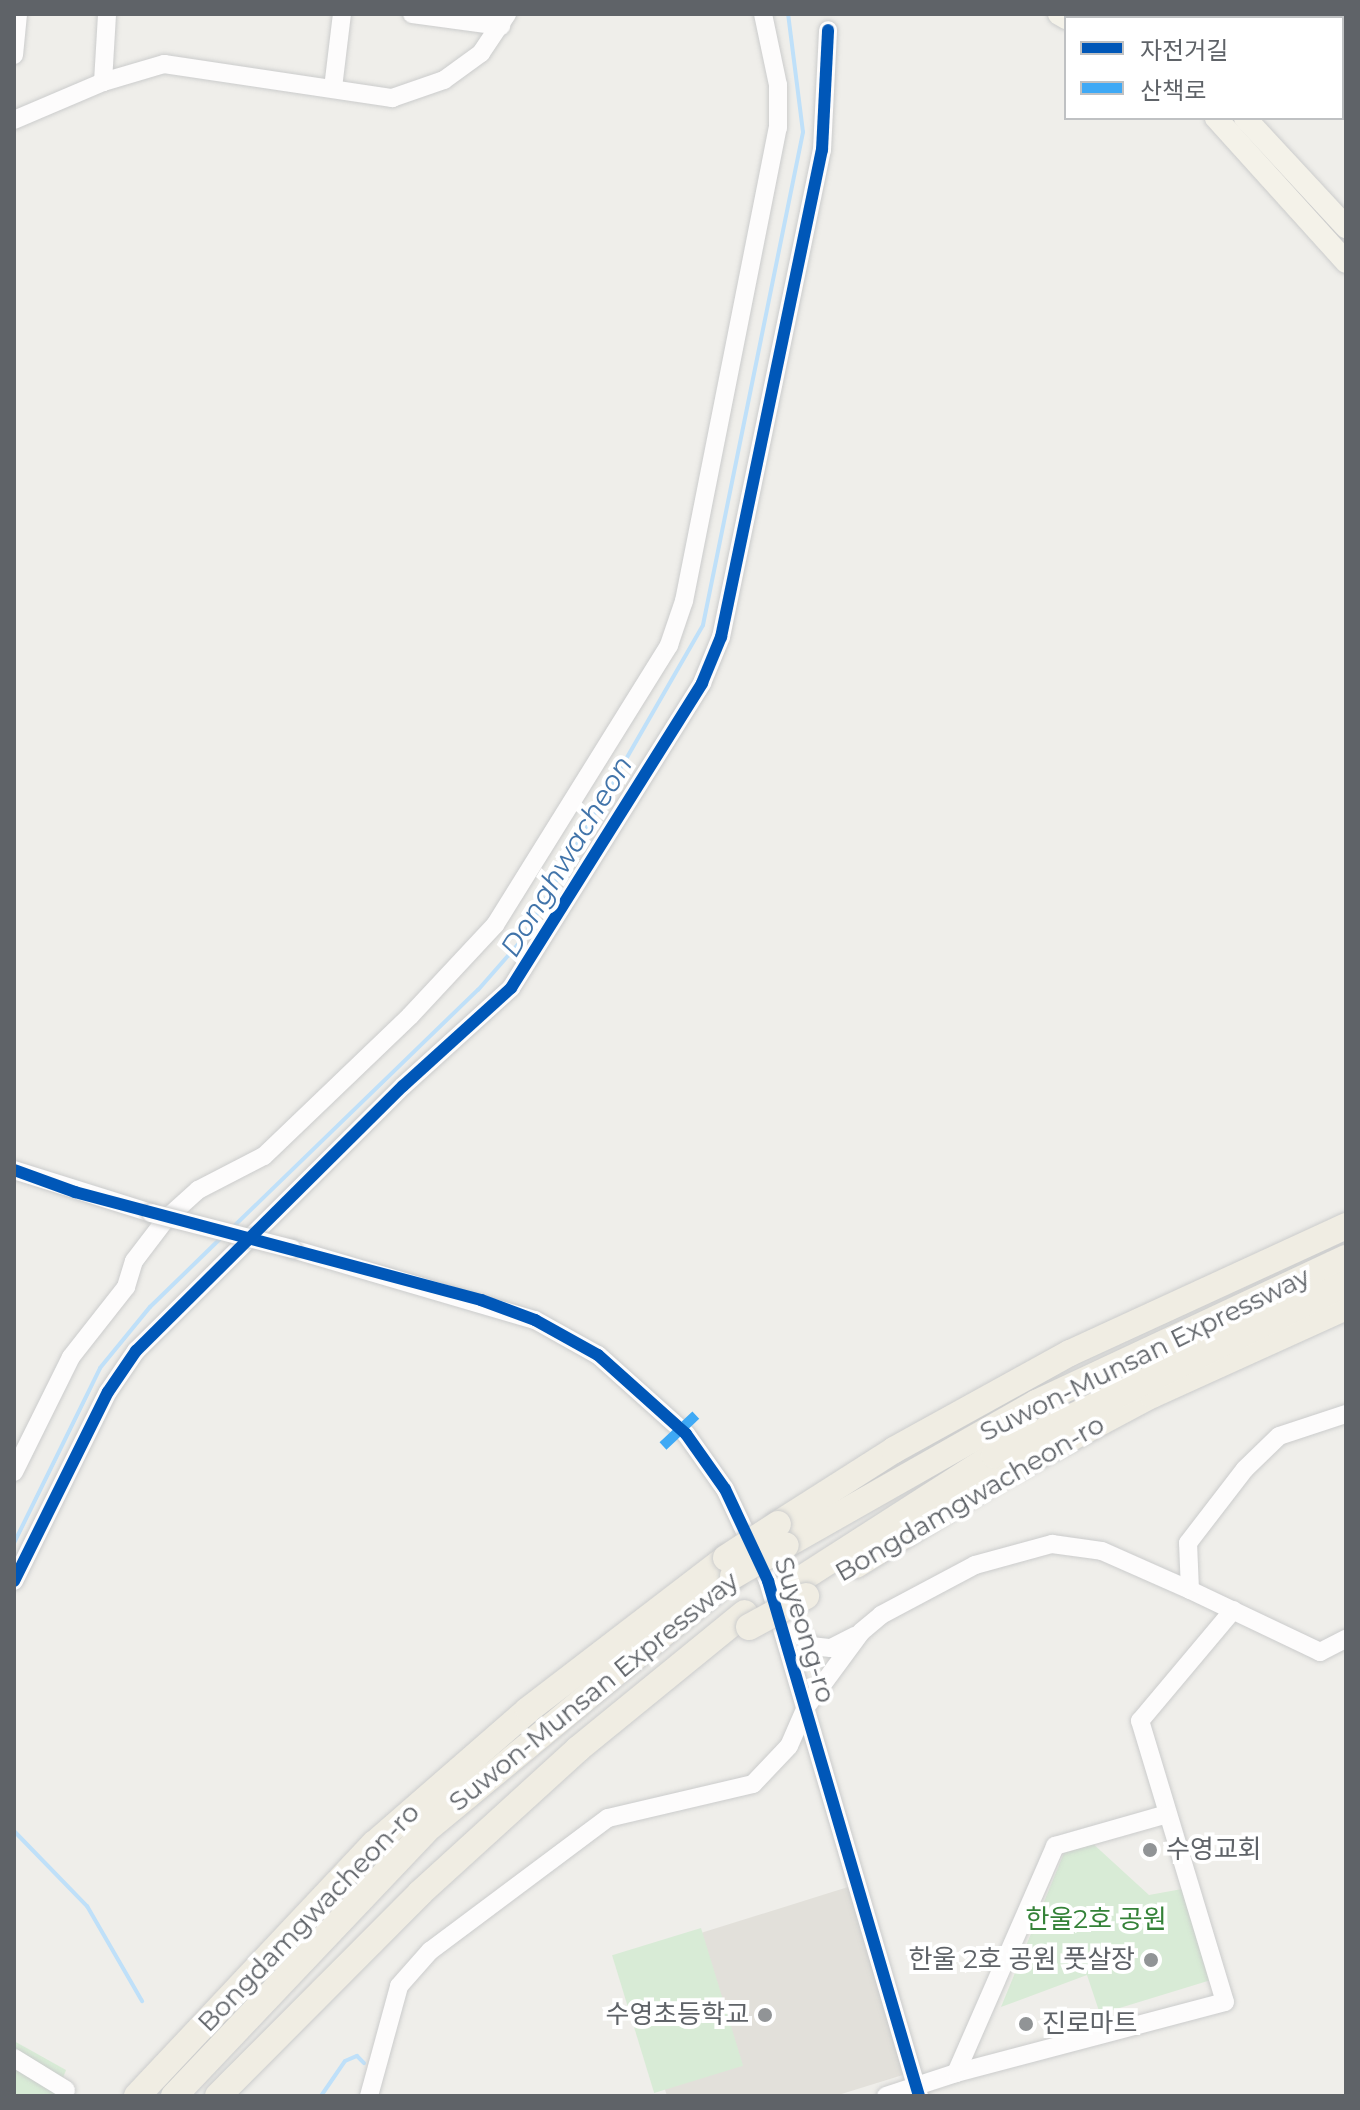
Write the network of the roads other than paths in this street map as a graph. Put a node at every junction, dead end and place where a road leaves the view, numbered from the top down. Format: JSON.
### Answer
{"nodes":[{"id":1,"x":18,"y":14,"type":"edge"},
{"id":2,"x":107,"y":14,"type":"edge"},
{"id":3,"x":342,"y":14,"type":"edge"},
{"id":4,"x":412,"y":14,"type":"edge"},
{"id":5,"x":763,"y":14,"type":"edge"},
{"id":6,"x":504,"y":20,"type":"edge"},
{"id":7,"x":828,"y":30,"type":"dead end"},
{"id":8,"x":14,"y":55,"type":"edge"},
{"id":9,"x":103,"y":82,"type":"junction"},
{"id":10,"x":333,"y":88,"type":"junction"},
{"id":11,"x":14,"y":120,"type":"edge"},
{"id":12,"x":1218,"y":120,"type":"edge"},
{"id":13,"x":1247,"y":120,"type":"edge"},
{"id":14,"x":1346,"y":227,"type":"edge"},
{"id":15,"x":1346,"y":262,"type":"edge"},
{"id":16,"x":14,"y":1170,"type":"edge"},
{"id":17,"x":1346,"y":1226,"type":"edge"},
{"id":18,"x":1346,"y":1258,"type":"edge"},
{"id":19,"x":1346,"y":1283,"type":"edge"},
{"id":20,"x":1346,"y":1307,"type":"edge"},
{"id":21,"x":1346,"y":1414,"type":"edge"},
{"id":22,"x":14,"y":1472,"type":"edge"},
{"id":23,"x":782,"y":1534,"type":"junction"},
{"id":24,"x":730,"y":1567,"type":"junction"},
{"id":25,"x":14,"y":1581,"type":"edge"},
{"id":26,"x":802,"y":1589,"type":"junction"},
{"id":27,"x":1190,"y":1590,"type":"junction"},
{"id":28,"x":774,"y":1599,"type":"junction"},
{"id":29,"x":1233,"y":1610,"type":"junction"},
{"id":30,"x":747,"y":1620,"type":"junction"},
{"id":31,"x":861,"y":1632,"type":"junction"},
{"id":32,"x":1346,"y":1639,"type":"edge"},
{"id":33,"x":806,"y":1707,"type":"junction"},
{"id":34,"x":1167,"y":1814,"type":"junction"},
{"id":35,"x":14,"y":2058,"type":"edge"},
{"id":36,"x":956,"y":2073,"type":"junction"},
{"id":37,"x":66,"y":2090,"type":"dead end"},
{"id":38,"x":917,"y":2091,"type":"edge"},
{"id":39,"x":137,"y":2096,"type":"edge"},
{"id":40,"x":174,"y":2096,"type":"edge"},
{"id":41,"x":218,"y":2096,"type":"edge"},
{"id":42,"x":238,"y":2096,"type":"edge"},
{"id":43,"x":369,"y":2096,"type":"edge"},
{"id":44,"x":886,"y":2096,"type":"edge"}],
"edges":[{"from":1,"to":8,"type":"street"},
{"from":2,"to":9,"type":"street"},
{"from":3,"to":10,"type":"street"},
{"from":4,"to":6,"type":"street"},
{"from":5,"to":22,"type":"street"},
{"from":6,"to":10,"type":"street"},
{"from":7,"to":25,"type":"street"},
{"from":9,"to":10,"type":"street"},
{"from":9,"to":11,"type":"street"},
{"from":12,"to":15,"type":"main road"},
{"from":13,"to":14,"type":"main road"},
{"from":16,"to":28,"type":"street","name":"Suyeong-ro","bridge":true},
{"from":17,"to":23,"type":"highway"},
{"from":18,"to":23,"type":"highway","name":"Suwon-Munsan Expressway"},
{"from":19,"to":26,"type":"highway","name":"Suwon-Munsan Expressway"},
{"from":20,"to":26,"type":"highway","name":"Bongdamgwacheon-ro"},
{"from":21,"to":27,"type":"street"},
{"from":23,"to":24,"type":"highway","name":"Suwon-Munsan Expressway","bridge":true},
{"from":24,"to":39,"type":"highway","name":"Bongdamgwacheon-ro"},
{"from":24,"to":40,"type":"highway","name":"Suwon-Munsan Expressway"},
{"from":26,"to":30,"type":"highway","name":"Suwon-Munsan Expressway"},
{"from":27,"to":29,"type":"street"},
{"from":27,"to":31,"type":"street"},
{"from":28,"to":31,"type":"street"},
{"from":28,"to":33,"type":"street","name":"Suyeong-ro"},
{"from":29,"to":32,"type":"street"},
{"from":29,"to":34,"type":"street"},
{"from":30,"to":41,"type":"highway","name":"Suwon-Munsan Expressway"},
{"from":30,"to":42,"type":"highway"},
{"from":31,"to":33,"type":"street"},
{"from":33,"to":38,"type":"street","name":"Suyeong-ro"},
{"from":33,"to":43,"type":"street"},
{"from":34,"to":36,"type":"street"},
{"from":34,"to":36,"type":"street"},
{"from":35,"to":37,"type":"street"},
{"from":36,"to":38,"type":"street"},
{"from":38,"to":44,"type":"street"}]}
